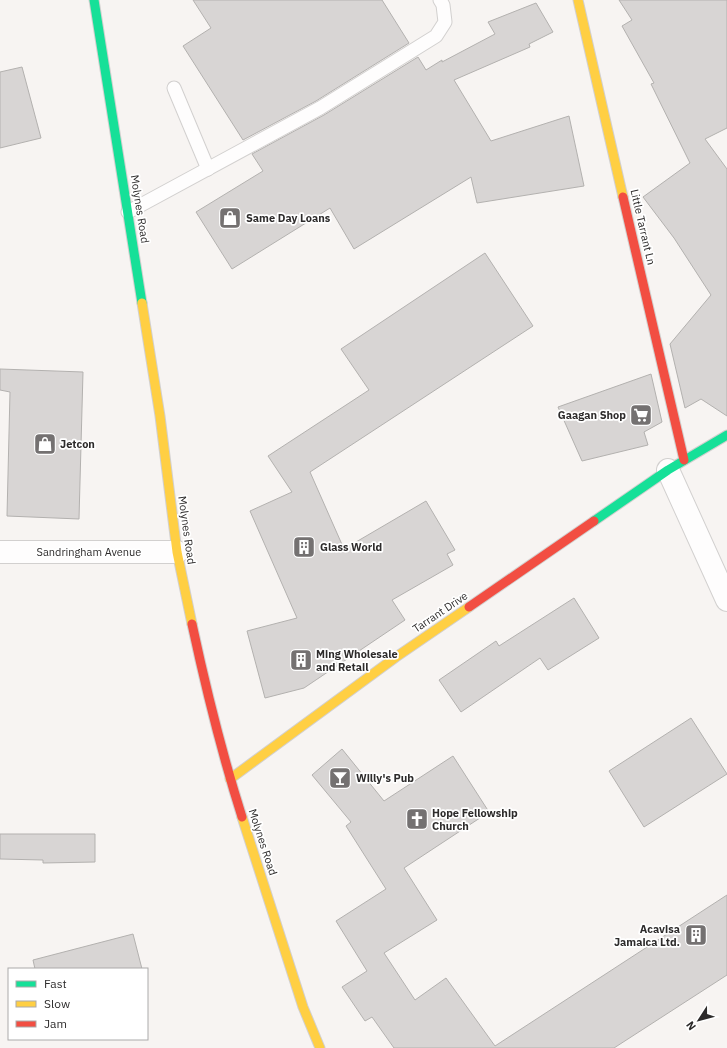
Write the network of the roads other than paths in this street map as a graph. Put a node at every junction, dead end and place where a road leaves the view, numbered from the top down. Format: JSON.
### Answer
{"nodes":[{"id":1,"x":94,"y":0,"type":"edge"},
{"id":2,"x":440,"y":0,"type":"edge"},
{"id":3,"x":578,"y":0,"type":"edge"},
{"id":4,"x":174,"y":88,"type":"dead end"},
{"id":5,"x":208,"y":169,"type":"junction"},
{"id":6,"x":128,"y":212,"type":"junction"},
{"id":7,"x":727,"y":435,"type":"edge"},
{"id":8,"x":676,"y":465,"type":"junction"},
{"id":9,"x":0,"y":552,"type":"edge"},
{"id":10,"x":177,"y":552,"type":"junction"},
{"id":11,"x":727,"y":600,"type":"edge"},
{"id":12,"x":230,"y":779,"type":"junction"},
{"id":13,"x":320,"y":1048,"type":"edge"}],
"edges":[{"from":1,"to":6,"type":"main road","name":"Molynes Road"},
{"from":2,"to":5,"type":"lane"},
{"from":3,"to":8,"type":"main road","name":"Little Tarrant Ln"},
{"from":4,"to":5,"type":"lane"},
{"from":5,"to":6,"type":"lane"},
{"from":6,"to":10,"type":"main road","name":"Molynes Road"},
{"from":7,"to":8,"type":"main road","name":"Tarrant Drive"},
{"from":8,"to":11,"type":"street"},
{"from":8,"to":12,"type":"main road","name":"Tarrant Drive"},
{"from":9,"to":10,"type":"street","name":"Sandringham Avenue"},
{"from":10,"to":12,"type":"main road","name":"Molynes Road"},
{"from":12,"to":13,"type":"main road","name":"Molynes Road"}]}
